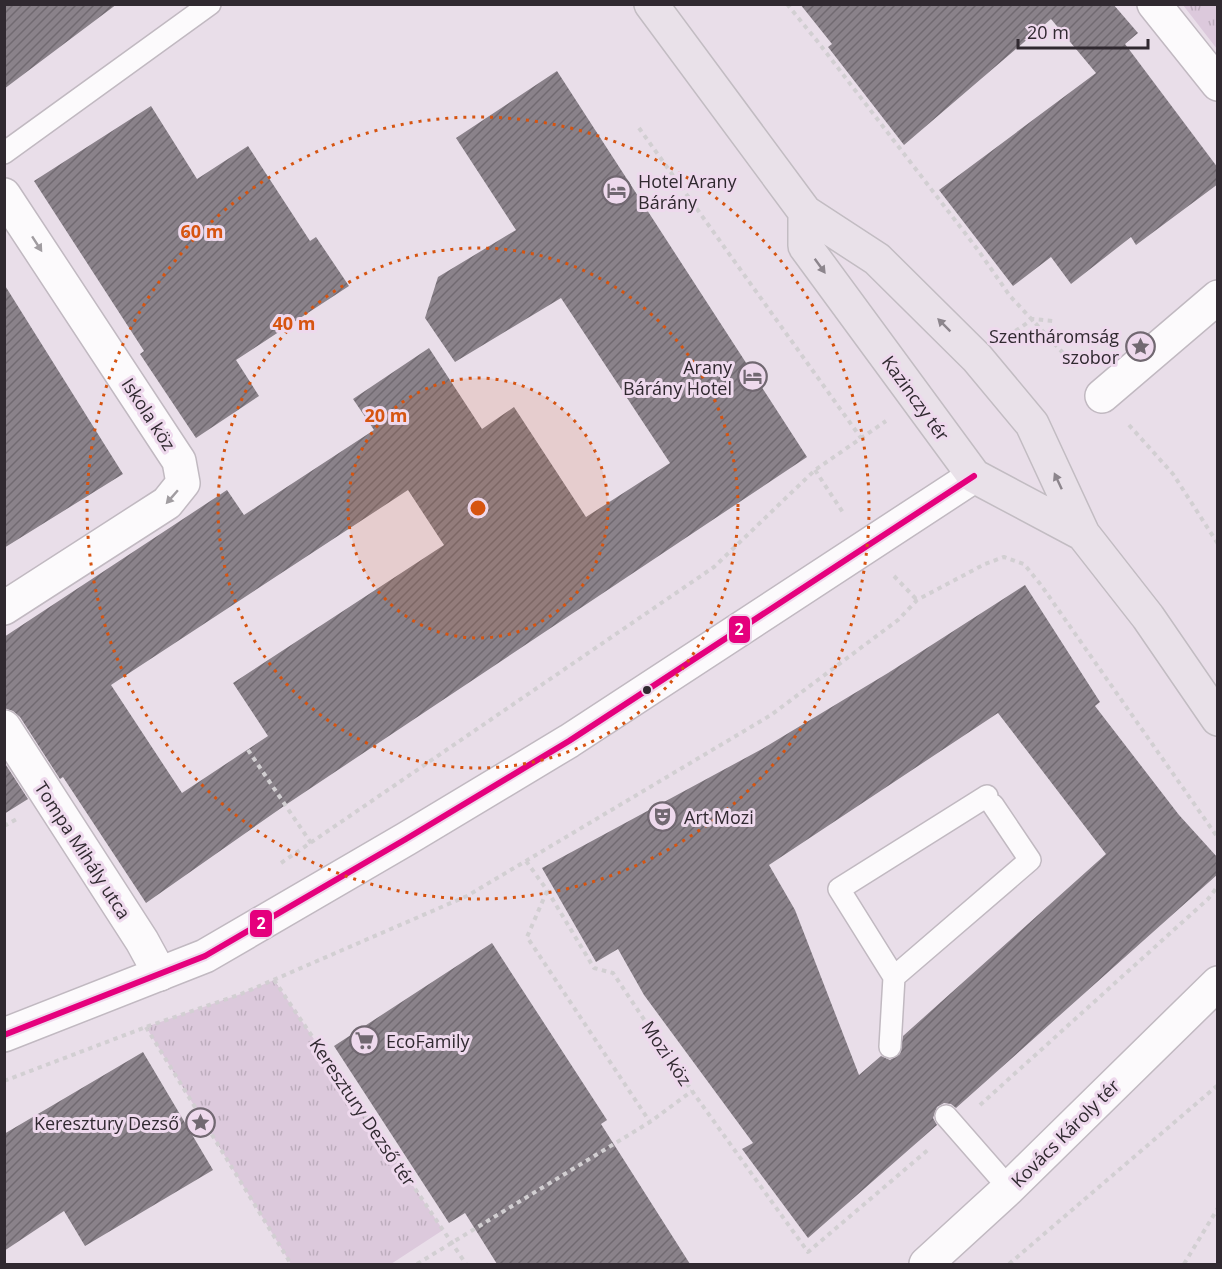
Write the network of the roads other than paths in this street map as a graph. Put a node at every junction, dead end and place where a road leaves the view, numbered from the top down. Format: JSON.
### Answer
{"nodes":[{"id":1,"x":210,"y":4,"type":"edge"},
{"id":2,"x":651,"y":4,"type":"edge"},
{"id":3,"x":1154,"y":4,"type":"edge"},
{"id":4,"x":1218,"y":84,"type":"edge"},
{"id":5,"x":4,"y":153,"type":"edge"},
{"id":6,"x":4,"y":195,"type":"edge"},
{"id":7,"x":806,"y":212,"type":"junction"},
{"id":8,"x":1218,"y":297,"type":"edge"},
{"id":9,"x":1102,"y":396,"type":"dead end"},
{"id":10,"x":974,"y":476,"type":"junction"},
{"id":11,"x":1083,"y":534,"type":"junction"},
{"id":12,"x":4,"y":608,"type":"edge"},
{"id":13,"x":1218,"y":719,"type":"edge"},
{"id":14,"x":4,"y":727,"type":"edge"},
{"id":15,"x":160,"y":974,"type":"junction"},
{"id":16,"x":894,"y":977,"type":"junction"},
{"id":17,"x":1212,"y":992,"type":"edge"},
{"id":18,"x":4,"y":1035,"type":"edge"},
{"id":19,"x":890,"y":1047,"type":"dead end"},
{"id":20,"x":951,"y":1122,"type":"road end"},
{"id":21,"x":1009,"y":1188,"type":"junction"},
{"id":22,"x":926,"y":1264,"type":"edge"}],
"edges":[{"from":1,"to":5,"type":"lane"},
{"from":2,"to":7,"type":"main road","name":"Kazinczy tér"},
{"from":3,"to":4,"type":"street"},
{"from":6,"to":12,"type":"street","name":"Iskola köz","one_way":true},
{"from":7,"to":10,"type":"main road","name":"Kazinczy tér","one_way":true},
{"from":11,"to":7,"type":"main road","name":"Kazinczy tér","one_way":true},
{"from":8,"to":9,"type":"street"},
{"from":10,"to":11,"type":"main road","name":"Kazinczy tér"},
{"from":10,"to":15,"type":"street"},
{"from":11,"to":13,"type":"main road","name":"Kazinczy tér"},
{"from":14,"to":15,"type":"street","name":"Tompa Mihály utca"},
{"from":15,"to":18,"type":"street"},
{"from":16,"to":16,"type":"lane"},
{"from":16,"to":19,"type":"lane"},
{"from":17,"to":21,"type":"street","name":"Kovács Károly tér"},
{"from":20,"to":21,"type":"lane"},
{"from":21,"to":22,"type":"street","name":"Kovács Károly tér"}]}
